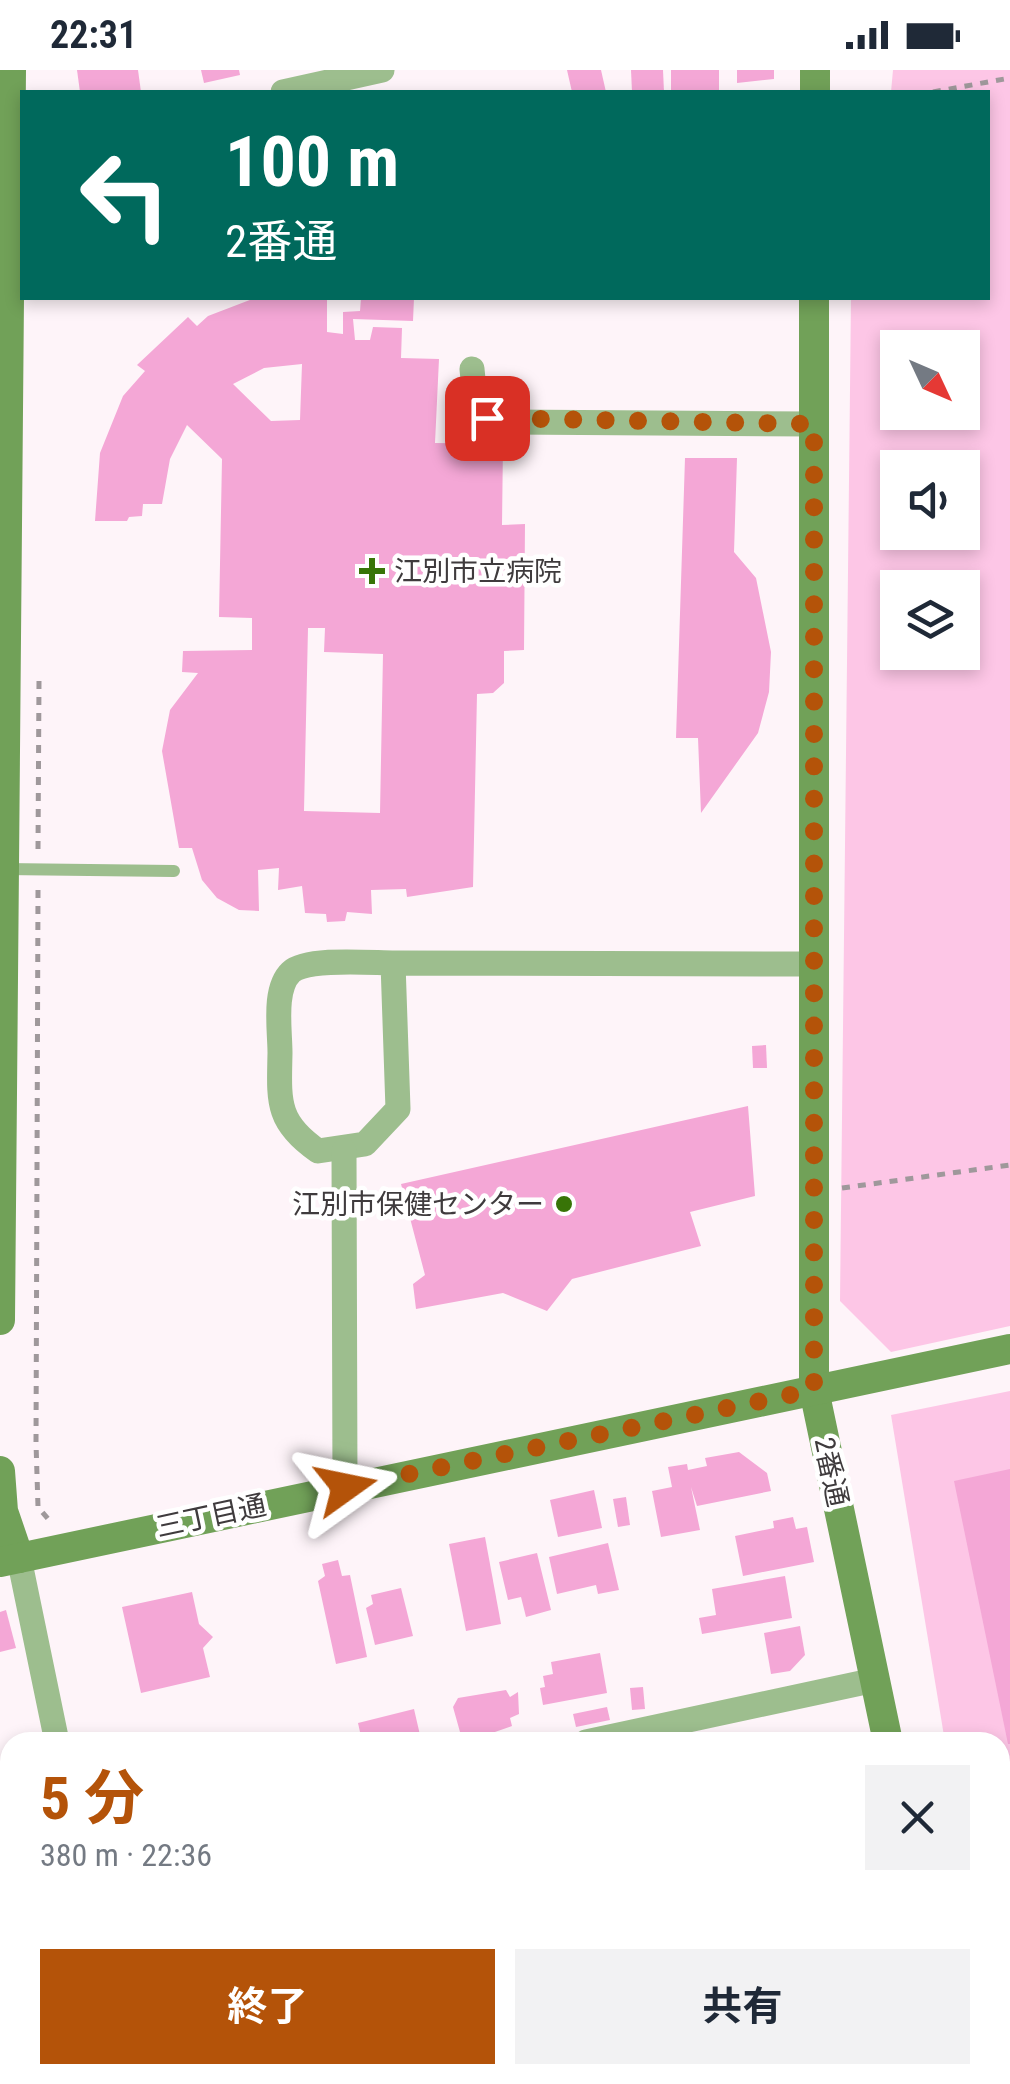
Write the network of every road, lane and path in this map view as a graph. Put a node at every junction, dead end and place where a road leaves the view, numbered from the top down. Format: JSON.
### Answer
{"nodes":[{"id":1,"x":10,"y":70,"type":"edge"},
{"id":2,"x":382,"y":70,"type":"edge"},
{"id":3,"x":1010,"y":78,"type":"edge"},
{"id":4,"x":292,"y":90,"type":"edge"},
{"id":5,"x":944,"y":90,"type":"edge"},
{"id":6,"x":11,"y":154,"type":"edge"},
{"id":7,"x":814,"y":300,"type":"edge"},
{"id":8,"x":472,"y":369,"type":"dead end"},
{"id":9,"x":814,"y":424,"type":"junction"},
{"id":10,"x":39,"y":672,"type":"dead end"},
{"id":11,"x":4,"y":870,"type":"junction"},
{"id":12,"x":38,"y":870,"type":"junction"},
{"id":13,"x":174,"y":872,"type":"dead end"},
{"id":14,"x":393,"y":963,"type":"junction"},
{"id":15,"x":813,"y":964,"type":"junction"},
{"id":16,"x":344,"y":1151,"type":"junction"},
{"id":17,"x":1010,"y":1165,"type":"edge"},
{"id":18,"x":814,"y":1192,"type":"junction"},
{"id":19,"x":1,"y":1197,"type":"edge"},
{"id":20,"x":0,"y":1320,"type":"edge"},
{"id":21,"x":1010,"y":1348,"type":"edge"},
{"id":22,"x":814,"y":1390,"type":"junction"},
{"id":23,"x":0,"y":1471,"type":"edge"},
{"id":24,"x":346,"y":1487,"type":"junction"},
{"id":25,"x":51,"y":1530,"type":"dead end"},
{"id":26,"x":10,"y":1560,"type":"edge"},
{"id":27,"x":875,"y":1680,"type":"junction"},
{"id":28,"x":54,"y":1732,"type":"edge"},
{"id":29,"x":633,"y":1732,"type":"edge"},
{"id":30,"x":886,"y":1732,"type":"edge"}],
"edges":[{"from":1,"to":6,"type":"street"},
{"from":2,"to":4,"type":"street"},
{"from":3,"to":5,"type":"path"},
{"from":6,"to":11,"type":"street"},
{"from":7,"to":9,"type":"street","name":"2番通"},
{"from":8,"to":9,"type":"street"},
{"from":9,"to":15,"type":"street","name":"2番通"},
{"from":10,"to":12,"type":"path"},
{"from":11,"to":12,"type":"lane"},
{"from":11,"to":19,"type":"street"},
{"from":12,"to":13,"type":"lane"},
{"from":12,"to":25,"type":"path"},
{"from":14,"to":15,"type":"street"},
{"from":14,"to":16,"type":"street"},
{"from":14,"to":16,"type":"street"},
{"from":15,"to":18,"type":"street","name":"2番通"},
{"from":16,"to":24,"type":"street"},
{"from":17,"to":18,"type":"path"},
{"from":18,"to":22,"type":"street","name":"2番通"},
{"from":19,"to":20,"type":"street"},
{"from":21,"to":22,"type":"street","name":"三丁目通"},
{"from":22,"to":24,"type":"street","name":"三丁目通"},
{"from":22,"to":27,"type":"street","name":"2番通"},
{"from":23,"to":26,"type":"street"},
{"from":24,"to":26,"type":"street","name":"三丁目通"},
{"from":26,"to":28,"type":"street"},
{"from":27,"to":29,"type":"street"},
{"from":27,"to":30,"type":"street","name":"2番通"}]}
